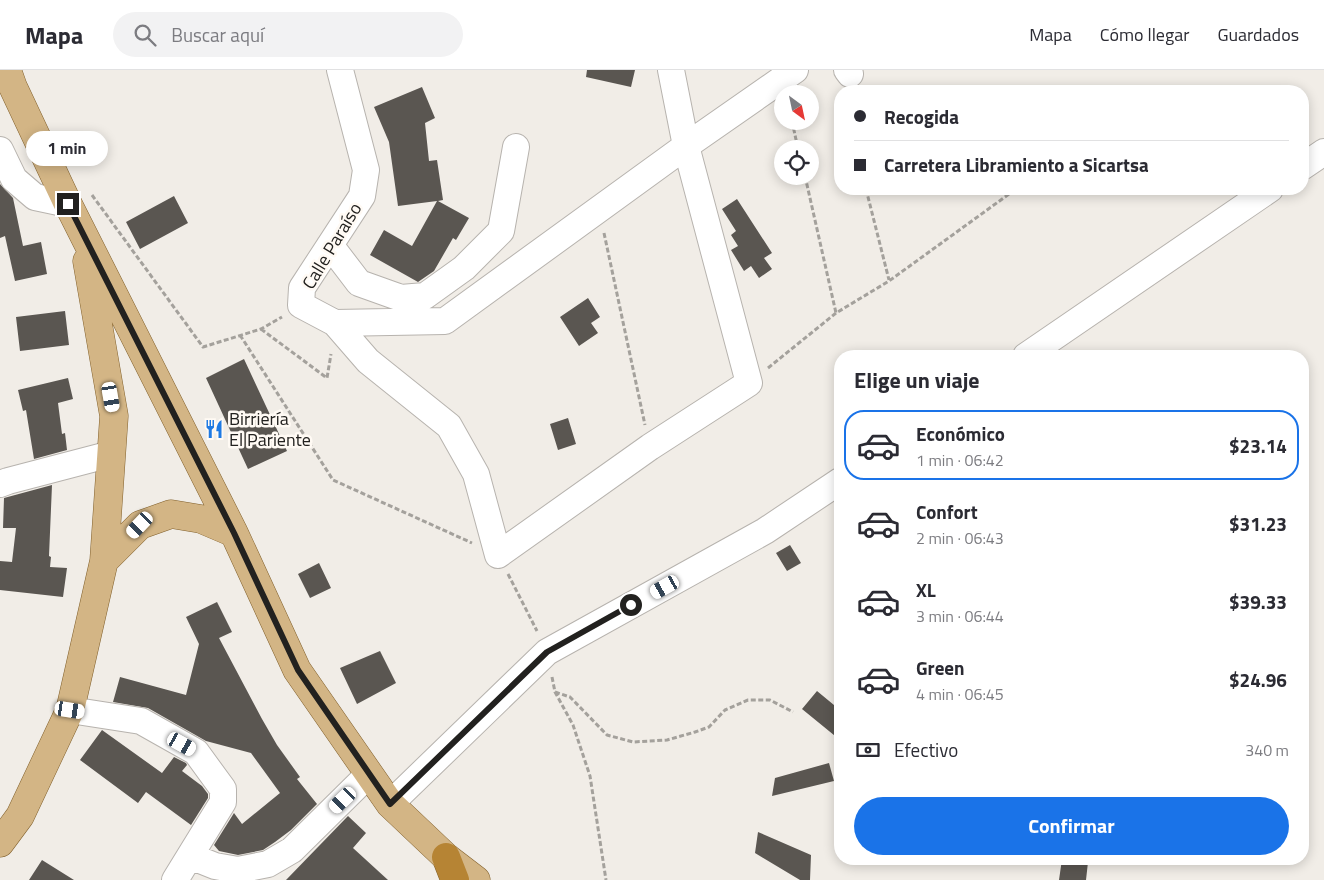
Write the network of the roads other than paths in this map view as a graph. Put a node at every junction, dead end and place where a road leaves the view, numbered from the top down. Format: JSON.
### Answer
{"nodes":[{"id":1,"x":7,"y":70,"type":"edge"},
{"id":2,"x":340,"y":70,"type":"edge"},
{"id":3,"x":671,"y":70,"type":"edge"},
{"id":4,"x":795,"y":70,"type":"edge"},
{"id":5,"x":686,"y":146,"type":"junction"},
{"id":6,"x":516,"y":147,"type":"dead end"},
{"id":7,"x":0,"y":150,"type":"edge"},
{"id":8,"x":1324,"y":152,"type":"edge"},
{"id":9,"x":1309,"y":162,"type":"edge"},
{"id":10,"x":1261,"y":195,"type":"edge"},
{"id":11,"x":78,"y":197,"type":"junction"},
{"id":12,"x":82,"y":231,"type":"junction"},
{"id":13,"x":330,"y":245,"type":"junction"},
{"id":14,"x":335,"y":324,"type":"junction"},
{"id":15,"x":1035,"y":350,"type":"edge"},
{"id":16,"x":111,"y":454,"type":"junction"},
{"id":17,"x":0,"y":484,"type":"edge"},
{"id":18,"x":834,"y":485,"type":"edge"},
{"id":19,"x":234,"y":533,"type":"junction"},
{"id":20,"x":104,"y":561,"type":"junction"},
{"id":21,"x":70,"y":710,"type":"junction"},
{"id":22,"x":369,"y":774,"type":"junction"},
{"id":23,"x":390,"y":804,"type":"junction"},
{"id":24,"x":10,"y":816,"type":"edge"},
{"id":25,"x":0,"y":843,"type":"edge"},
{"id":26,"x":190,"y":856,"type":"junction"},
{"id":27,"x":451,"y":869,"type":"edge"},
{"id":28,"x":175,"y":880,"type":"edge"},
{"id":29,"x":476,"y":880,"type":"edge"}],
"edges":[{"from":1,"to":11,"type":"main road"},
{"from":2,"to":13,"type":"street","name":"Calle Paraíso"},
{"from":3,"to":5,"type":"street"},
{"from":4,"to":5,"type":"street"},
{"from":5,"to":14,"type":"street"},
{"from":5,"to":14,"type":"street"},
{"from":6,"to":13,"type":"street"},
{"from":7,"to":11,"type":"street"},
{"from":8,"to":9,"type":"street"},
{"from":10,"to":15,"type":"street"},
{"from":11,"to":12,"type":"main road"},
{"from":12,"to":16,"type":"main road"},
{"from":12,"to":19,"type":"main road"},
{"from":13,"to":14,"type":"street","name":"Calle Paraíso"},
{"from":16,"to":17,"type":"street"},
{"from":16,"to":20,"type":"main road"},
{"from":18,"to":23,"type":"street"},
{"from":19,"to":20,"type":"main road"},
{"from":19,"to":22,"type":"main road"},
{"from":20,"to":21,"type":"main road"},
{"from":21,"to":24,"type":"main road"},
{"from":21,"to":26,"type":"street"},
{"from":22,"to":23,"type":"main road"},
{"from":22,"to":26,"type":"street"},
{"from":23,"to":27,"type":"main road"},
{"from":24,"to":25,"type":"main road"},
{"from":26,"to":28,"type":"street"},
{"from":27,"to":29,"type":"main road"}]}
